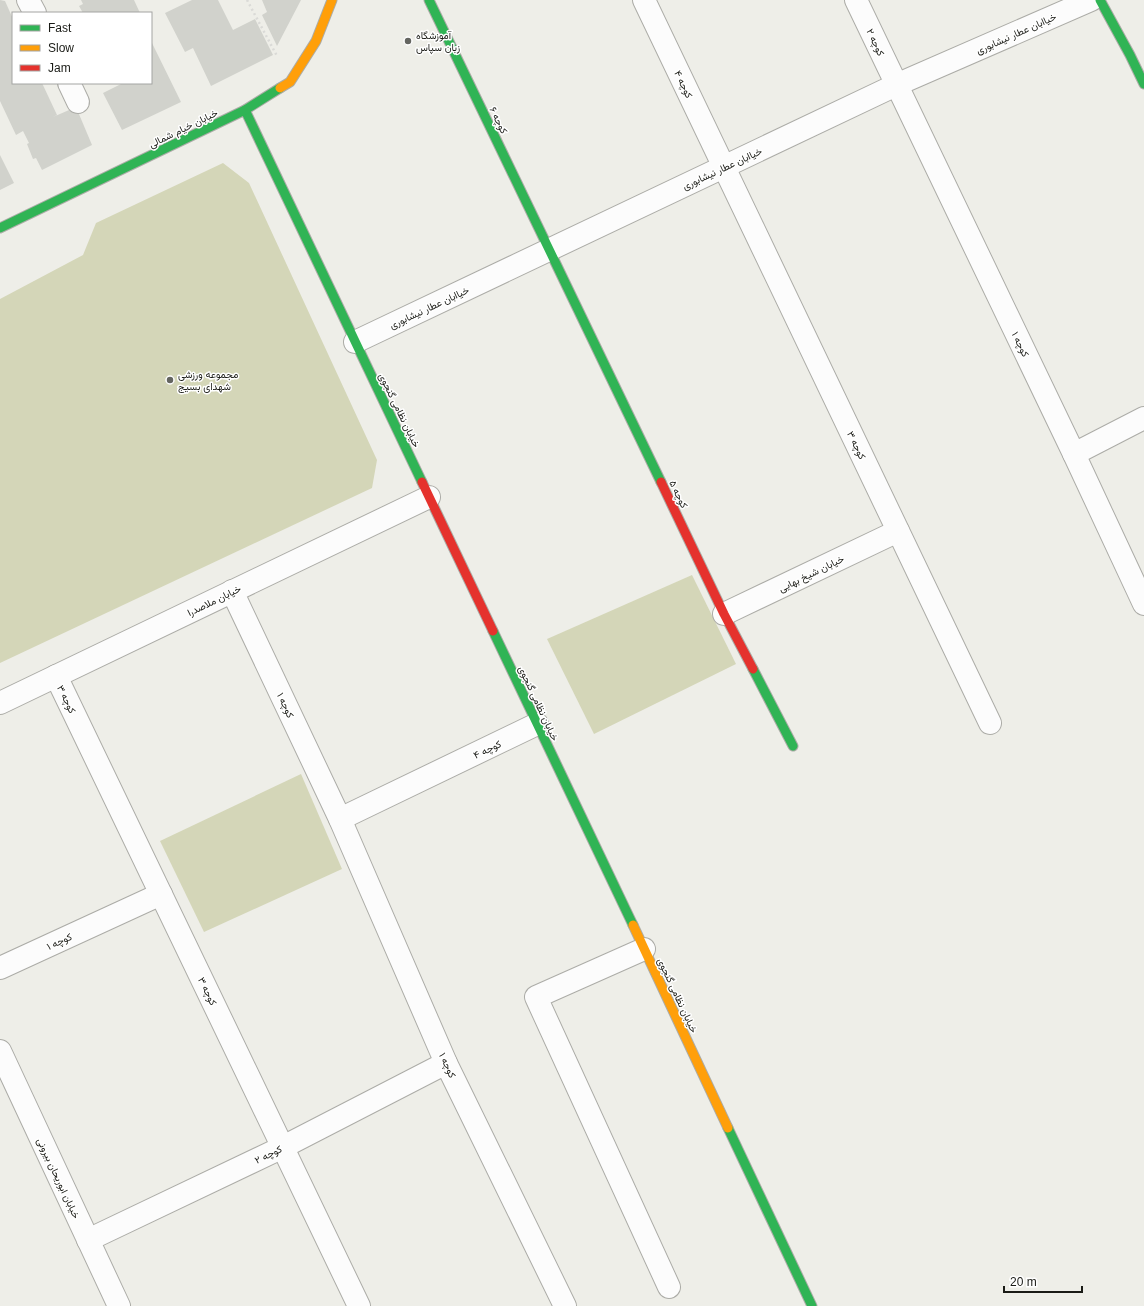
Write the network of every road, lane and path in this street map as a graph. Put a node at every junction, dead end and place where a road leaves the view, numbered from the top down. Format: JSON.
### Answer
{"nodes":[{"id":1,"x":28,"y":0,"type":"edge"},
{"id":2,"x":248,"y":0,"type":"edge"},
{"id":3,"x":332,"y":0,"type":"edge"},
{"id":4,"x":429,"y":0,"type":"edge"},
{"id":5,"x":644,"y":0,"type":"edge"},
{"id":6,"x":856,"y":0,"type":"edge"},
{"id":7,"x":1091,"y":0,"type":"edge"},
{"id":8,"x":1100,"y":0,"type":"edge"},
{"id":9,"x":34,"y":12,"type":"edge"},
{"id":10,"x":290,"y":82,"type":"junction"},
{"id":11,"x":1144,"y":84,"type":"edge"},
{"id":12,"x":896,"y":85,"type":"junction"},
{"id":13,"x":245,"y":110,"type":"junction"},
{"id":14,"x":724,"y":167,"type":"junction"},
{"id":15,"x":0,"y":228,"type":"edge"},
{"id":16,"x":549,"y":250,"type":"junction"},
{"id":17,"x":355,"y":342,"type":"junction"},
{"id":18,"x":1144,"y":418,"type":"edge"},
{"id":19,"x":1074,"y":454,"type":"junction"},
{"id":20,"x":429,"y":497,"type":"junction"},
{"id":21,"x":898,"y":531,"type":"junction"},
{"id":22,"x":232,"y":591,"type":"junction"},
{"id":23,"x":1144,"y":604,"type":"edge"},
{"id":24,"x":724,"y":614,"type":"junction"},
{"id":25,"x":56,"y":676,"type":"junction"},
{"id":26,"x":0,"y":703,"type":"edge"},
{"id":27,"x":990,"y":723,"type":"dead end"},
{"id":28,"x":537,"y":724,"type":"junction"},
{"id":29,"x":794,"y":746,"type":"dead end"},
{"id":30,"x":340,"y":819,"type":"junction"},
{"id":31,"x":161,"y":894,"type":"junction"},
{"id":32,"x":644,"y":949,"type":"junction"},
{"id":33,"x":0,"y":968,"type":"edge"},
{"id":34,"x":0,"y":1051,"type":"edge"},
{"id":35,"x":446,"y":1063,"type":"junction"},
{"id":36,"x":282,"y":1147,"type":"junction"},
{"id":37,"x":88,"y":1240,"type":"junction"},
{"id":38,"x":669,"y":1287,"type":"dead end"},
{"id":39,"x":119,"y":1306,"type":"edge"},
{"id":40,"x":359,"y":1306,"type":"edge"},
{"id":41,"x":564,"y":1306,"type":"edge"},
{"id":42,"x":812,"y":1306,"type":"edge"}],
"edges":[{"from":1,"to":9,"type":"street"},
{"from":2,"to":10,"type":"path"},
{"from":3,"to":10,"type":"street","name":"خیابان خیام شمالی"},
{"from":4,"to":16,"type":"street","name":"کوچه ۶"},
{"from":5,"to":14,"type":"street","name":"کوچه ۴"},
{"from":6,"to":12,"type":"street","name":"کوچه ۲"},
{"from":7,"to":12,"type":"street","name":"خیاابان عطار نیشابوری"},
{"from":8,"to":11,"type":"street"},
{"from":10,"to":13,"type":"street","name":"خیابان خیام شمالی"},
{"from":12,"to":14,"type":"street","name":"خیاابان عطار نیشابوری"},
{"from":12,"to":19,"type":"street","name":"کوچه ۱"},
{"from":13,"to":15,"type":"street","name":"خیابان خیام شمالی"},
{"from":13,"to":17,"type":"street","name":"خیابان نظامی گنجوی"},
{"from":14,"to":16,"type":"street","name":"خیاابان عطار نیشابوری"},
{"from":14,"to":21,"type":"street","name":"کوچه ۳"},
{"from":16,"to":17,"type":"street","name":"خیاابان عطار نیشابوری"},
{"from":16,"to":24,"type":"street","name":"کوچه ۵"},
{"from":17,"to":20,"type":"street","name":"خیابان نظامی گنجوی"},
{"from":18,"to":19,"type":"street"},
{"from":19,"to":23,"type":"street","name":"کوچه ۱"},
{"from":20,"to":22,"type":"street","name":"خیابان ملاصدرا"},
{"from":20,"to":28,"type":"street","name":"خیابان نظامی گنجوی"},
{"from":21,"to":24,"type":"street","name":"خیابان شیخ بهایی"},
{"from":21,"to":27,"type":"street","name":"کوچه ۳"},
{"from":22,"to":25,"type":"street","name":"خیابان ملاصدرا"},
{"from":22,"to":30,"type":"street","name":"کوچه ۱"},
{"from":24,"to":29,"type":"street","name":"کوچه ۵"},
{"from":25,"to":26,"type":"street","name":"خیابان ملاصدرا"},
{"from":25,"to":31,"type":"street","name":"کوچه ۳"},
{"from":28,"to":30,"type":"street","name":"کوچه ۴"},
{"from":28,"to":32,"type":"street","name":"خیابان نظامی گنجوی"},
{"from":30,"to":35,"type":"street","name":"کوچه ۱"},
{"from":31,"to":33,"type":"street","name":"کوچه ۱"},
{"from":31,"to":36,"type":"street","name":"کوچه ۳"},
{"from":32,"to":38,"type":"street"},
{"from":32,"to":42,"type":"street","name":"خیابان نظامی گنجوی"},
{"from":34,"to":37,"type":"street","name":"خیابان ابوریحان بیرونی"},
{"from":35,"to":36,"type":"street","name":"کوچه ۲"},
{"from":35,"to":41,"type":"street","name":"کوچه ۱"},
{"from":36,"to":37,"type":"street","name":"کوچه ۲"},
{"from":36,"to":40,"type":"street","name":"کوچه ۳"},
{"from":37,"to":39,"type":"street","name":"خیابان ابوریحان بیرونی"}]}
